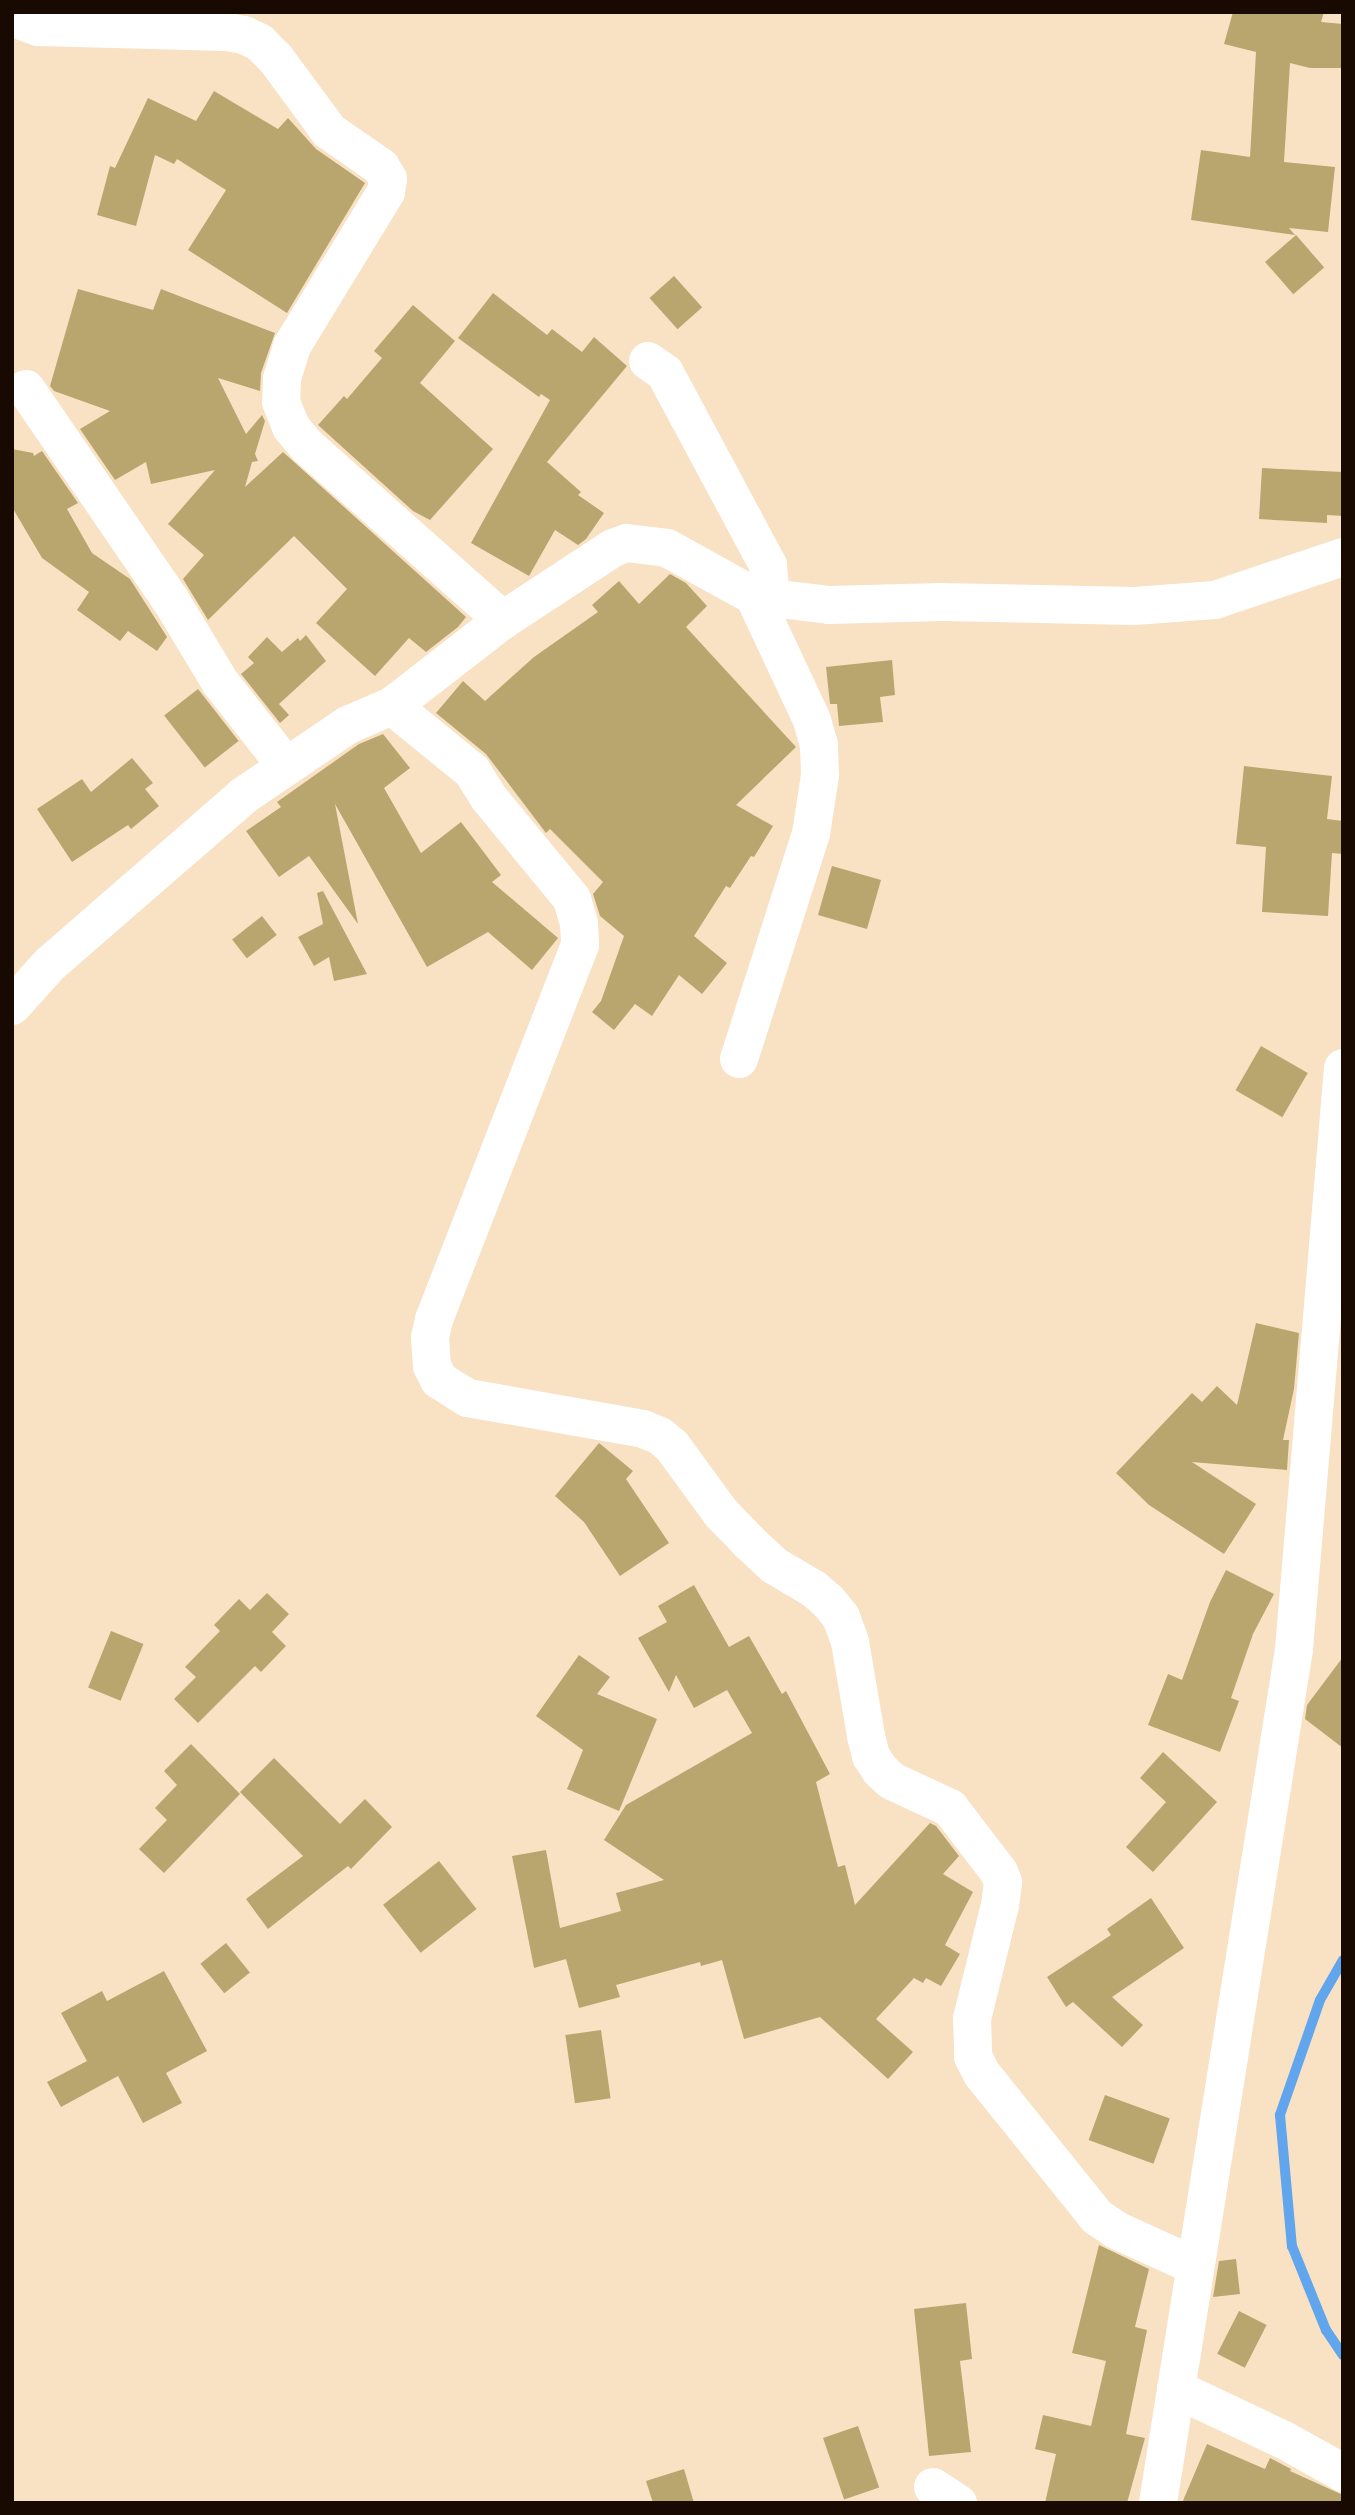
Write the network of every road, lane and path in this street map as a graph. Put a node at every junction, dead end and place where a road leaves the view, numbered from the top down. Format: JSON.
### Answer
{"nodes":[{"id":1,"x":15,"y":12,"type":"edge"},
{"id":2,"x":648,"y":362,"type":"dead end"},
{"id":3,"x":26,"y":389,"type":"dead end"},
{"id":4,"x":1343,"y":556,"type":"edge"},
{"id":5,"x":763,"y":598,"type":"junction"},
{"id":6,"x":503,"y":620,"type":"junction"},
{"id":7,"x":392,"y":706,"type":"junction"},
{"id":8,"x":286,"y":766,"type":"junction"},
{"id":9,"x":12,"y":1006,"type":"edge"},
{"id":10,"x":739,"y":1059,"type":"dead end"},
{"id":11,"x":1343,"y":1068,"type":"edge"},
{"id":12,"x":1195,"y":2266,"type":"junction"},
{"id":13,"x":1175,"y":2389,"type":"junction"},
{"id":14,"x":1343,"y":2473,"type":"edge"},
{"id":15,"x":1158,"y":2503,"type":"edge"}],
"edges":[{"from":1,"to":6,"type":"street"},
{"from":2,"to":5,"type":"street"},
{"from":3,"to":8,"type":"street"},
{"from":4,"to":5,"type":"street"},
{"from":5,"to":6,"type":"street"},
{"from":5,"to":10,"type":"street"},
{"from":6,"to":7,"type":"street"},
{"from":7,"to":8,"type":"street"},
{"from":7,"to":12,"type":"street"},
{"from":8,"to":9,"type":"street"},
{"from":11,"to":12,"type":"street"},
{"from":12,"to":13,"type":"street"},
{"from":13,"to":14,"type":"street"},
{"from":13,"to":15,"type":"street"}]}
